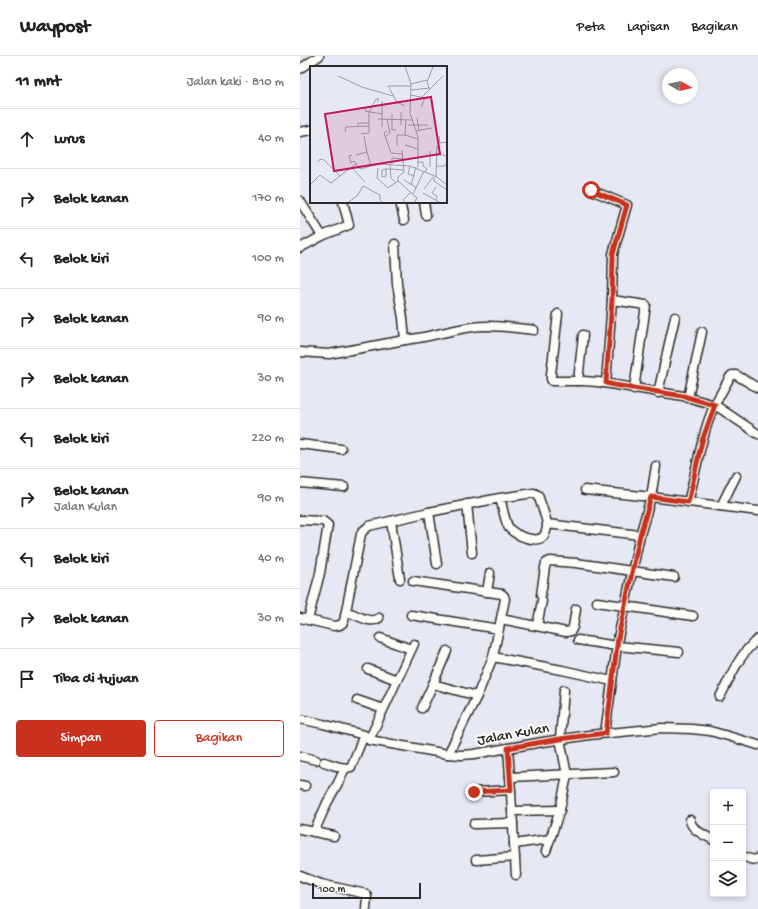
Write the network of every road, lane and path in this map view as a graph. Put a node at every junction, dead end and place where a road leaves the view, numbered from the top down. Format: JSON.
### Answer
{"nodes":[{"id":1,"x":315,"y":57,"type":"edge"},
{"id":2,"x":300,"y":68,"type":"edge"},
{"id":3,"x":310,"y":130,"type":"edge"},
{"id":4,"x":300,"y":132,"type":"edge"},
{"id":5,"x":591,"y":190,"type":"dead end"},
{"id":6,"x":300,"y":201,"type":"edge"},
{"id":7,"x":343,"y":203,"type":"edge"},
{"id":8,"x":400,"y":203,"type":"edge"},
{"id":9,"x":424,"y":203,"type":"edge"},
{"id":10,"x":426,"y":215,"type":"dead end"},
{"id":11,"x":404,"y":220,"type":"dead end"},
{"id":12,"x":320,"y":233,"type":"junction"},
{"id":13,"x":395,"y":244,"type":"dead end"},
{"id":14,"x":300,"y":248,"type":"edge"},
{"id":15,"x":612,"y":300,"type":"junction"},
{"id":16,"x":558,"y":314,"type":"dead end"},
{"id":17,"x":675,"y":317,"type":"dead end"},
{"id":18,"x":534,"y":330,"type":"dead end"},
{"id":19,"x":702,"y":332,"type":"dead end"},
{"id":20,"x":583,"y":335,"type":"dead end"},
{"id":21,"x":405,"y":340,"type":"junction"},
{"id":22,"x":300,"y":352,"type":"edge"},
{"id":23,"x":578,"y":381,"type":"junction"},
{"id":24,"x":606,"y":383,"type":"junction"},
{"id":25,"x":758,"y":388,"type":"edge"},
{"id":26,"x":634,"y":389,"type":"junction"},
{"id":27,"x":658,"y":393,"type":"junction"},
{"id":28,"x":688,"y":398,"type":"junction"},
{"id":29,"x":715,"y":405,"type":"junction"},
{"id":30,"x":758,"y":434,"type":"edge"},
{"id":31,"x":300,"y":444,"type":"edge"},
{"id":32,"x":341,"y":449,"type":"dead end"},
{"id":33,"x":656,"y":466,"type":"dead end"},
{"id":34,"x":736,"y":476,"type":"dead end"},
{"id":35,"x":300,"y":483,"type":"edge"},
{"id":36,"x":344,"y":487,"type":"dead end"},
{"id":37,"x":586,"y":490,"type":"dead end"},
{"id":38,"x":651,"y":497,"type":"junction"},
{"id":39,"x":500,"y":498,"type":"junction"},
{"id":40,"x":688,"y":502,"type":"junction"},
{"id":41,"x":466,"y":504,"type":"junction"},
{"id":42,"x":721,"y":506,"type":"junction"},
{"id":43,"x":758,"y":511,"type":"edge"},
{"id":44,"x":429,"y":512,"type":"junction"},
{"id":45,"x":300,"y":520,"type":"edge"},
{"id":46,"x":391,"y":521,"type":"junction"},
{"id":47,"x":547,"y":524,"type":"junction"},
{"id":48,"x":640,"y":535,"type":"junction"},
{"id":49,"x":472,"y":553,"type":"dead end"},
{"id":50,"x":437,"y":564,"type":"dead end"},
{"id":51,"x":632,"y":571,"type":"junction"},
{"id":52,"x":490,"y":573,"type":"dead end"},
{"id":53,"x":674,"y":577,"type":"dead end"},
{"id":54,"x":400,"y":579,"type":"dead end"},
{"id":55,"x":413,"y":581,"type":"dead end"},
{"id":56,"x":487,"y":592,"type":"junction"},
{"id":57,"x":597,"y":602,"type":"dead end"},
{"id":58,"x":625,"y":607,"type":"junction"},
{"id":59,"x":576,"y":609,"type":"dead end"},
{"id":60,"x":346,"y":612,"type":"junction"},
{"id":61,"x":411,"y":615,"type":"dead end"},
{"id":62,"x":693,"y":616,"type":"dead end"},
{"id":63,"x":379,"y":618,"type":"dead end"},
{"id":64,"x":304,"y":619,"type":"edge"},
{"id":65,"x":501,"y":619,"type":"junction"},
{"id":66,"x":537,"y":626,"type":"junction"},
{"id":67,"x":499,"y":629,"type":"junction"},
{"id":68,"x":380,"y":638,"type":"dead end"},
{"id":69,"x":758,"y":639,"type":"edge"},
{"id":70,"x":578,"y":640,"type":"dead end"},
{"id":71,"x":617,"y":646,"type":"junction"},
{"id":72,"x":447,"y":651,"type":"dead end"},
{"id":73,"x":679,"y":652,"type":"dead end"},
{"id":74,"x":493,"y":658,"type":"junction"},
{"id":75,"x":368,"y":669,"type":"dead end"},
{"id":76,"x":397,"y":680,"type":"junction"},
{"id":77,"x":612,"y":681,"type":"junction"},
{"id":78,"x":433,"y":684,"type":"junction"},
{"id":79,"x":564,"y":690,"type":"dead end"},
{"id":80,"x":477,"y":696,"type":"junction"},
{"id":81,"x":720,"y":697,"type":"dead end"},
{"id":82,"x":357,"y":700,"type":"dead end"},
{"id":83,"x":422,"y":708,"type":"dead end"},
{"id":84,"x":384,"y":709,"type":"junction"},
{"id":85,"x":300,"y":719,"type":"edge"},
{"id":86,"x":606,"y":733,"type":"junction"},
{"id":87,"x":366,"y":738,"type":"junction"},
{"id":88,"x":560,"y":739,"type":"junction"},
{"id":89,"x":758,"y":745,"type":"edge"},
{"id":90,"x":508,"y":748,"type":"junction"},
{"id":91,"x":448,"y":754,"type":"junction"},
{"id":92,"x":300,"y":756,"type":"edge"},
{"id":93,"x":345,"y":768,"type":"junction"},
{"id":94,"x":614,"y":772,"type":"dead end"},
{"id":95,"x":566,"y":775,"type":"junction"},
{"id":96,"x":510,"y":777,"type":"junction"},
{"id":97,"x":511,"y":790,"type":"junction"},
{"id":98,"x":474,"y":792,"type":"dead end"},
{"id":99,"x":560,"y":810,"type":"junction"},
{"id":100,"x":512,"y":811,"type":"junction"},
{"id":101,"x":690,"y":820,"type":"dead end"},
{"id":102,"x":513,"y":823,"type":"junction"},
{"id":103,"x":474,"y":824,"type":"dead end"},
{"id":104,"x":300,"y":829,"type":"edge"},
{"id":105,"x":314,"y":832,"type":"junction"},
{"id":106,"x":334,"y":836,"type":"dead end"},
{"id":107,"x":710,"y":838,"type":"edge"},
{"id":108,"x":550,"y":839,"type":"junction"},
{"id":109,"x":514,"y":844,"type":"junction"},
{"id":110,"x":546,"y":851,"type":"dead end"},
{"id":111,"x":515,"y":857,"type":"junction"},
{"id":112,"x":746,"y":858,"type":"edge"},
{"id":113,"x":758,"y":858,"type":"edge"},
{"id":114,"x":476,"y":860,"type":"dead end"},
{"id":115,"x":516,"y":875,"type":"dead end"},
{"id":116,"x":300,"y":876,"type":"edge"},
{"id":117,"x":366,"y":909,"type":"edge"}],
"edges":[{"from":1,"to":2,"type":"street"},
{"from":3,"to":4,"type":"street"},
{"from":5,"to":15,"type":"street"},
{"from":6,"to":12,"type":"street"},
{"from":7,"to":12,"type":"street"},
{"from":8,"to":11,"type":"street"},
{"from":9,"to":10,"type":"street"},
{"from":12,"to":14,"type":"street"},
{"from":13,"to":21,"type":"street"},
{"from":15,"to":24,"type":"street"},
{"from":15,"to":26,"type":"street"},
{"from":16,"to":23,"type":"street"},
{"from":17,"to":27,"type":"street"},
{"from":18,"to":21,"type":"street"},
{"from":19,"to":28,"type":"street"},
{"from":20,"to":23,"type":"street"},
{"from":21,"to":22,"type":"street"},
{"from":23,"to":24,"type":"street"},
{"from":24,"to":26,"type":"street"},
{"from":25,"to":29,"type":"street"},
{"from":26,"to":27,"type":"street"},
{"from":27,"to":28,"type":"street"},
{"from":28,"to":29,"type":"street"},
{"from":29,"to":30,"type":"street"},
{"from":29,"to":40,"type":"street"},
{"from":31,"to":32,"type":"street"},
{"from":33,"to":38,"type":"street"},
{"from":34,"to":42,"type":"street"},
{"from":35,"to":36,"type":"street"},
{"from":37,"to":38,"type":"street"},
{"from":38,"to":40,"type":"street"},
{"from":38,"to":48,"type":"street"},
{"from":39,"to":41,"type":"street"},
{"from":39,"to":47,"type":"street"},
{"from":39,"to":47,"type":"street"},
{"from":40,"to":42,"type":"street"},
{"from":41,"to":44,"type":"street"},
{"from":41,"to":49,"type":"street"},
{"from":42,"to":43,"type":"street"},
{"from":44,"to":46,"type":"street"},
{"from":44,"to":50,"type":"street"},
{"from":45,"to":64,"type":"street"},
{"from":46,"to":54,"type":"street"},
{"from":46,"to":60,"type":"street"},
{"from":47,"to":48,"type":"street"},
{"from":48,"to":51,"type":"street"},
{"from":51,"to":53,"type":"street"},
{"from":51,"to":58,"type":"street"},
{"from":51,"to":66,"type":"street"},
{"from":52,"to":56,"type":"street"},
{"from":55,"to":56,"type":"street"},
{"from":56,"to":65,"type":"street"},
{"from":57,"to":58,"type":"street"},
{"from":58,"to":62,"type":"street"},
{"from":58,"to":71,"type":"street"},
{"from":59,"to":66,"type":"street"},
{"from":60,"to":63,"type":"street"},
{"from":60,"to":64,"type":"street"},
{"from":61,"to":67,"type":"street"},
{"from":65,"to":66,"type":"street"},
{"from":65,"to":67,"type":"street"},
{"from":67,"to":74,"type":"street"},
{"from":68,"to":76,"type":"street"},
{"from":69,"to":81,"type":"street"},
{"from":70,"to":71,"type":"street"},
{"from":71,"to":73,"type":"street"},
{"from":71,"to":77,"type":"street"},
{"from":72,"to":78,"type":"street"},
{"from":74,"to":77,"type":"street"},
{"from":74,"to":80,"type":"street"},
{"from":75,"to":76,"type":"street"},
{"from":76,"to":84,"type":"street"},
{"from":77,"to":86,"type":"street"},
{"from":78,"to":80,"type":"street"},
{"from":78,"to":83,"type":"street"},
{"from":79,"to":88,"type":"street"},
{"from":80,"to":91,"type":"street"},
{"from":82,"to":84,"type":"street"},
{"from":84,"to":87,"type":"street"},
{"from":85,"to":87,"type":"street","name":"Jalan Kulan"},
{"from":86,"to":88,"type":"street","name":"Jalan Kulan"},
{"from":86,"to":89,"type":"street","name":"Jalan Kulan"},
{"from":87,"to":91,"type":"street","name":"Jalan Kulan"},
{"from":87,"to":93,"type":"street"},
{"from":88,"to":90,"type":"street","name":"Jalan Kulan"},
{"from":88,"to":95,"type":"street"},
{"from":90,"to":91,"type":"street","name":"Jalan Kulan"},
{"from":90,"to":96,"type":"street"},
{"from":92,"to":93,"type":"street"},
{"from":93,"to":105,"type":"street"},
{"from":94,"to":95,"type":"street"},
{"from":95,"to":96,"type":"street"},
{"from":95,"to":99,"type":"street"},
{"from":96,"to":97,"type":"street"},
{"from":97,"to":98,"type":"street"},
{"from":97,"to":100,"type":"street"},
{"from":99,"to":100,"type":"street"},
{"from":99,"to":108,"type":"street"},
{"from":100,"to":102,"type":"street"},
{"from":101,"to":107,"type":"street"},
{"from":102,"to":103,"type":"street"},
{"from":102,"to":109,"type":"street"},
{"from":104,"to":105,"type":"street"},
{"from":105,"to":106,"type":"street"},
{"from":108,"to":109,"type":"street"},
{"from":108,"to":110,"type":"street"},
{"from":109,"to":111,"type":"street"},
{"from":111,"to":114,"type":"street"},
{"from":111,"to":115,"type":"street"},
{"from":112,"to":113,"type":"street"},
{"from":116,"to":117,"type":"street"}]}
